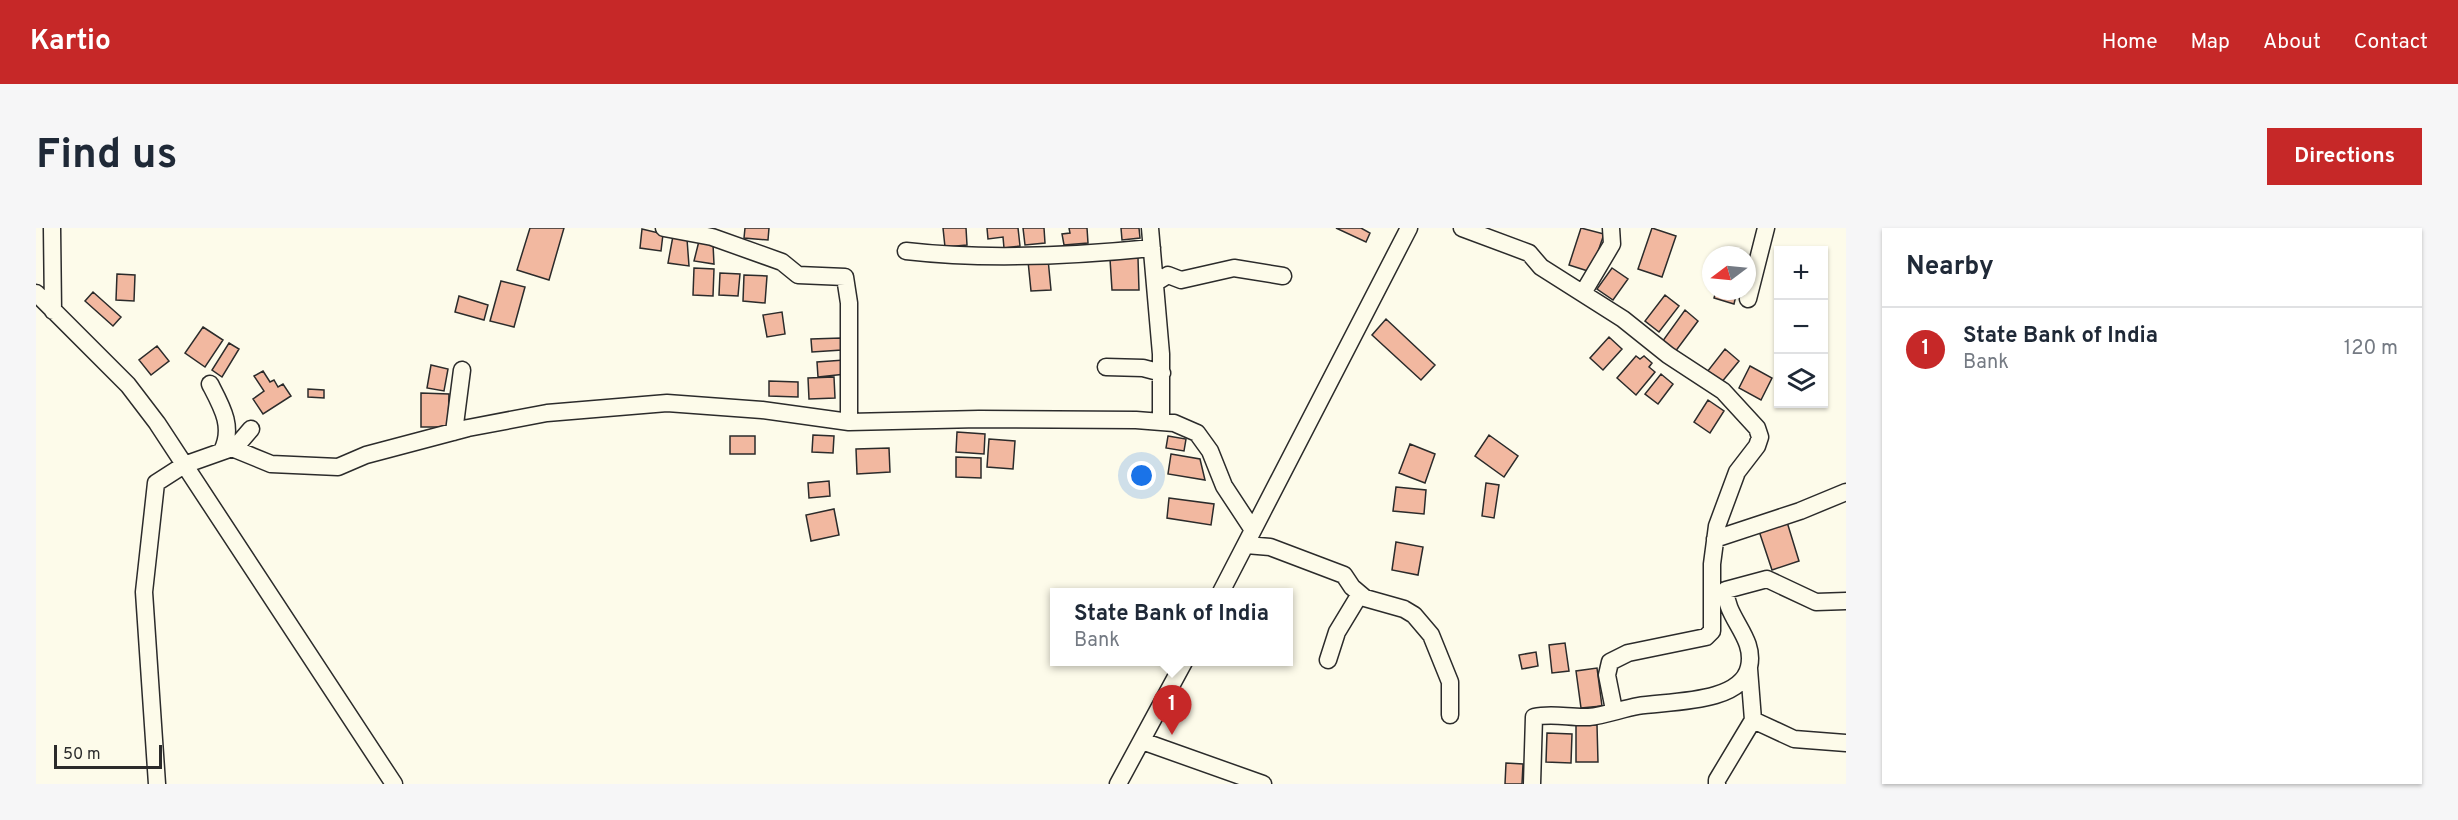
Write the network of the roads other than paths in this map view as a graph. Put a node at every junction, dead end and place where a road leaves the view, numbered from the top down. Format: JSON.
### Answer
{"nodes":[{"id":1,"x":52,"y":228,"type":"edge"},
{"id":2,"x":664,"y":228,"type":"edge"},
{"id":3,"x":1150,"y":228,"type":"edge"},
{"id":4,"x":1409,"y":228,"type":"edge"},
{"id":5,"x":1462,"y":228,"type":"edge"},
{"id":6,"x":1611,"y":228,"type":"edge"},
{"id":7,"x":1766,"y":228,"type":"edge"},
{"id":8,"x":1152,"y":248,"type":"junction"},
{"id":9,"x":906,"y":250,"type":"dead end"},
{"id":10,"x":1756,"y":267,"type":"edge"},
{"id":11,"x":1283,"y":276,"type":"dead end"},
{"id":12,"x":1155,"y":283,"type":"junction"},
{"id":13,"x":36,"y":293,"type":"edge"},
{"id":14,"x":1583,"y":293,"type":"junction"},
{"id":15,"x":53,"y":311,"type":"junction"},
{"id":16,"x":1106,"y":367,"type":"dead end"},
{"id":17,"x":462,"y":370,"type":"dead end"},
{"id":18,"x":1162,"y":373,"type":"junction"},
{"id":19,"x":210,"y":384,"type":"dead end"},
{"id":20,"x":849,"y":422,"type":"junction"},
{"id":21,"x":1161,"y":422,"type":"junction"},
{"id":22,"x":251,"y":429,"type":"dead end"},
{"id":23,"x":454,"y":432,"type":"junction"},
{"id":24,"x":222,"y":451,"type":"junction"},
{"id":25,"x":184,"y":465,"type":"junction"},
{"id":26,"x":1846,"y":492,"type":"edge"},
{"id":27,"x":1250,"y":537,"type":"junction"},
{"id":28,"x":1715,"y":539,"type":"junction"},
{"id":29,"x":1223,"y":588,"type":"edge"},
{"id":30,"x":1360,"y":594,"type":"junction"},
{"id":31,"x":1846,"y":601,"type":"edge"},
{"id":32,"x":1328,"y":660,"type":"dead end"},
{"id":33,"x":1182,"y":666,"type":"edge"},
{"id":34,"x":1749,"y":669,"type":"junction"},
{"id":35,"x":1614,"y":710,"type":"junction"},
{"id":36,"x":1450,"y":715,"type":"dead end"},
{"id":37,"x":1753,"y":720,"type":"junction"},
{"id":38,"x":1142,"y":741,"type":"junction"},
{"id":39,"x":1846,"y":743,"type":"edge"},
{"id":40,"x":157,"y":784,"type":"edge"},
{"id":41,"x":394,"y":784,"type":"edge"},
{"id":42,"x":1118,"y":784,"type":"edge"},
{"id":43,"x":1263,"y":784,"type":"edge"},
{"id":44,"x":1532,"y":784,"type":"edge"},
{"id":45,"x":1717,"y":784,"type":"edge"}],
"edges":[{"from":1,"to":15,"type":"street"},
{"from":2,"to":20,"type":"street"},
{"from":3,"to":8,"type":"street"},
{"from":4,"to":27,"type":"street"},
{"from":5,"to":14,"type":"street"},
{"from":6,"to":14,"type":"street"},
{"from":7,"to":10,"type":"street"},
{"from":8,"to":9,"type":"street"},
{"from":8,"to":12,"type":"street"},
{"from":11,"to":12,"type":"street"},
{"from":12,"to":18,"type":"street"},
{"from":13,"to":15,"type":"street"},
{"from":14,"to":28,"type":"street"},
{"from":15,"to":25,"type":"street"},
{"from":16,"to":18,"type":"street"},
{"from":17,"to":23,"type":"street"},
{"from":18,"to":21,"type":"street"},
{"from":19,"to":24,"type":"street"},
{"from":20,"to":21,"type":"street"},
{"from":20,"to":23,"type":"street"},
{"from":21,"to":27,"type":"street"},
{"from":22,"to":24,"type":"street"},
{"from":23,"to":24,"type":"street"},
{"from":24,"to":25,"type":"street"},
{"from":25,"to":40,"type":"street"},
{"from":25,"to":41,"type":"street"},
{"from":26,"to":28,"type":"street"},
{"from":27,"to":29,"type":"street"},
{"from":27,"to":30,"type":"street"},
{"from":28,"to":35,"type":"street"},
{"from":30,"to":32,"type":"street"},
{"from":30,"to":36,"type":"street"},
{"from":31,"to":34,"type":"street"},
{"from":33,"to":38,"type":"street"},
{"from":34,"to":35,"type":"street"},
{"from":34,"to":37,"type":"street"},
{"from":35,"to":44,"type":"street"},
{"from":37,"to":39,"type":"street"},
{"from":37,"to":45,"type":"street"},
{"from":38,"to":42,"type":"street"},
{"from":38,"to":43,"type":"street"}]}
